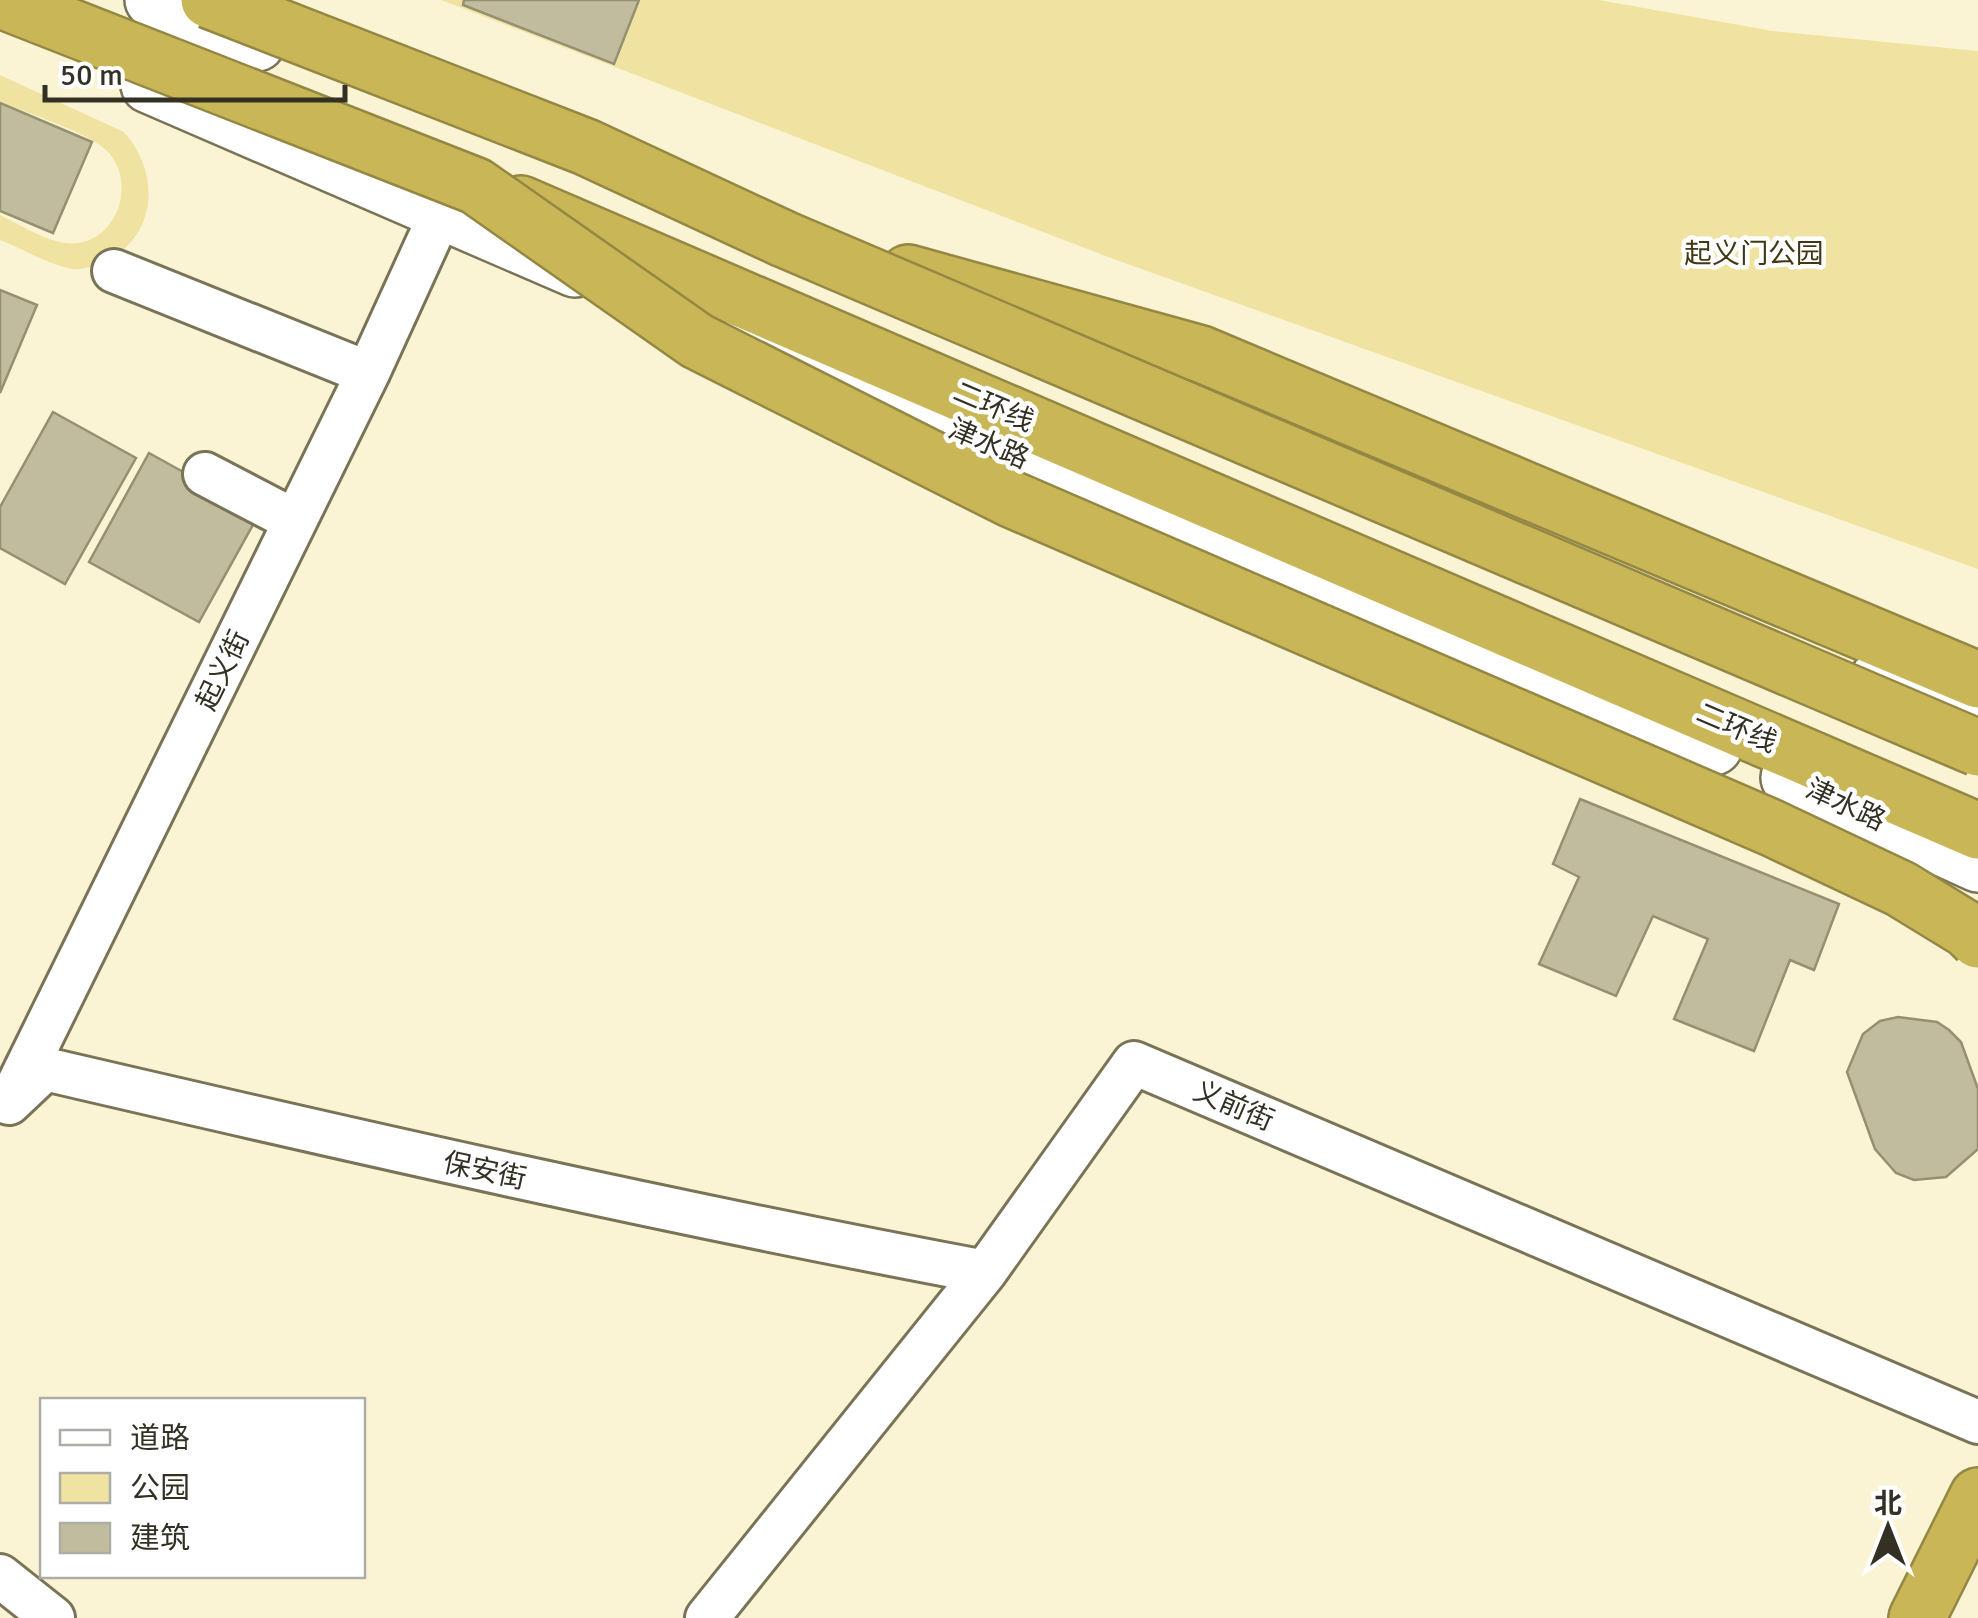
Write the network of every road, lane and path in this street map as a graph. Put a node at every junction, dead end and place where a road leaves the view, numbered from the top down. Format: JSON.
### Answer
{"nodes":[{"id":1,"x":2,"y":0,"type":"edge"},
{"id":2,"x":190,"y":4,"type":"edge"},
{"id":3,"x":0,"y":20,"type":"edge"},
{"id":4,"x":274,"y":23,"type":"edge"},
{"id":5,"x":160,"y":89,"type":"junction"},
{"id":6,"x":227,"y":118,"type":"junction"},
{"id":7,"x":458,"y":200,"type":"junction"},
{"id":8,"x":784,"y":239,"type":"junction"},
{"id":9,"x":114,"y":271,"type":"dead end"},
{"id":10,"x":368,"y":372,"type":"junction"},
{"id":11,"x":205,"y":474,"type":"dead end"},
{"id":12,"x":295,"y":521,"type":"junction"},
{"id":13,"x":1978,"y":680,"type":"edge"},
{"id":14,"x":1978,"y":688,"type":"edge"},
{"id":15,"x":1898,"y":689,"type":"junction"},
{"id":16,"x":1978,"y":716,"type":"edge"},
{"id":17,"x":1978,"y":748,"type":"edge"},
{"id":18,"x":1978,"y":831,"type":"edge"},
{"id":19,"x":1978,"y":864,"type":"edge"},
{"id":20,"x":1902,"y":889,"type":"junction"},
{"id":21,"x":1978,"y":920,"type":"edge"},
{"id":22,"x":1978,"y":940,"type":"edge"},
{"id":23,"x":3,"y":1109,"type":"edge"},
{"id":24,"x":985,"y":1272,"type":"junction"},
{"id":25,"x":1978,"y":1422,"type":"edge"},
{"id":26,"x":1978,"y":1496,"type":"edge"},
{"id":27,"x":0,"y":1576,"type":"edge"},
{"id":28,"x":53,"y":1618,"type":"edge"},
{"id":29,"x":707,"y":1618,"type":"edge"},
{"id":30,"x":1917,"y":1618,"type":"edge"}],
"edges":[{"from":1,"to":7,"type":"highway","name":"二环线","bridge":true},
{"from":2,"to":4,"type":"main road"},
{"from":2,"to":5,"type":"main road"},
{"from":2,"to":8,"type":"highway","bridge":true},
{"from":3,"to":5,"type":"main road","name":"津水路"},
{"from":4,"to":6,"type":"main road"},
{"from":4,"to":15,"type":"main road"},
{"from":5,"to":6,"type":"main road","name":"津水路"},
{"from":6,"to":7,"type":"main road","name":"津水路"},
{"from":7,"to":10,"type":"street","name":"起义街"},
{"from":7,"to":18,"type":"highway","name":"二环线","bridge":true},
{"from":7,"to":19,"type":"main road","name":"津水路"},
{"from":7,"to":20,"type":"highway","bridge":true},
{"from":8,"to":13,"type":"highway","bridge":true},
{"from":8,"to":17,"type":"highway","bridge":true},
{"from":9,"to":10,"type":"street"},
{"from":10,"to":12,"type":"street","name":"起义街"},
{"from":11,"to":12,"type":"street"},
{"from":12,"to":23,"type":"street","name":"起义街"},
{"from":14,"to":15,"type":"main road"},
{"from":15,"to":16,"type":"main road"},
{"from":20,"to":21,"type":"highway","bridge":true},
{"from":20,"to":22,"type":"highway","bridge":true},
{"from":23,"to":24,"type":"street","name":"保安街"},
{"from":24,"to":25,"type":"street","name":"义前街"},
{"from":24,"to":29,"type":"street","name":"义前街"},
{"from":26,"to":30,"type":"highway"},
{"from":27,"to":28,"type":"street"}]}
